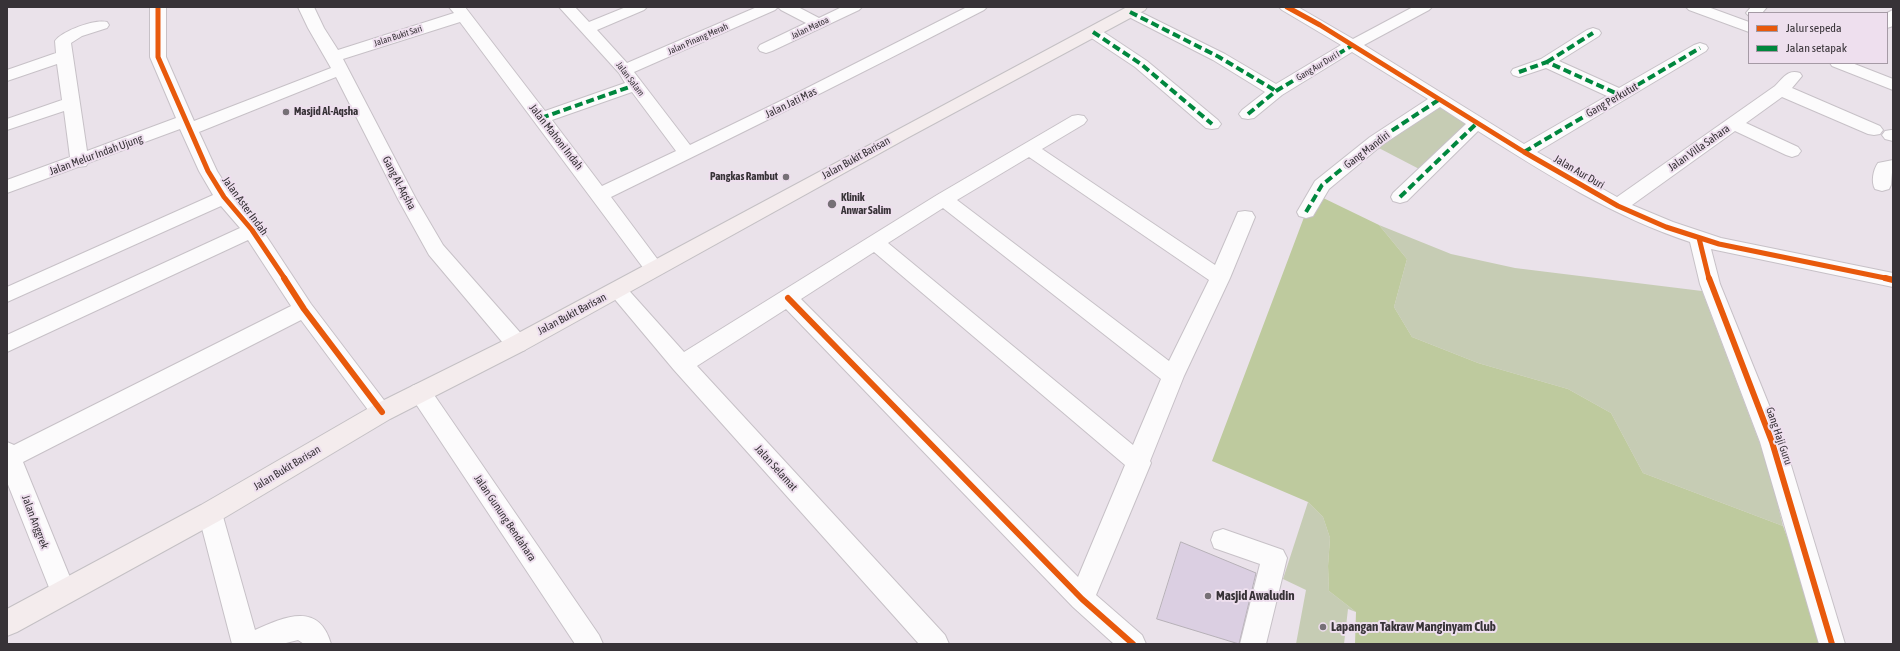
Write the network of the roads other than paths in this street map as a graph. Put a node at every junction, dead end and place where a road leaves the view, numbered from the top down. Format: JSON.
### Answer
{"nodes":[{"id":1,"x":158,"y":7,"type":"edge"},
{"id":2,"x":306,"y":7,"type":"edge"},
{"id":3,"x":567,"y":7,"type":"edge"},
{"id":4,"x":639,"y":7,"type":"edge"},
{"id":5,"x":770,"y":7,"type":"edge"},
{"id":6,"x":786,"y":7,"type":"edge"},
{"id":7,"x":854,"y":7,"type":"edge"},
{"id":8,"x":979,"y":7,"type":"edge"},
{"id":9,"x":1287,"y":7,"type":"edge"},
{"id":10,"x":1424,"y":7,"type":"edge"},
{"id":11,"x":1694,"y":7,"type":"edge"},
{"id":12,"x":1134,"y":10,"type":"edge"},
{"id":13,"x":460,"y":11,"type":"edge"},
{"id":14,"x":1748,"y":21,"type":"edge"},
{"id":15,"x":101,"y":24,"type":"dead end"},
{"id":16,"x":819,"y":24,"type":"junction"},
{"id":17,"x":586,"y":28,"type":"junction"},
{"id":18,"x":1093,"y":32,"type":"junction"},
{"id":19,"x":1593,"y":33,"type":"dead end"},
{"id":20,"x":1353,"y":45,"type":"junction"},
{"id":21,"x":766,"y":48,"type":"dead end"},
{"id":22,"x":1700,"y":48,"type":"dead end"},
{"id":23,"x":64,"y":56,"type":"junction"},
{"id":24,"x":1546,"y":62,"type":"junction"},
{"id":25,"x":337,"y":64,"type":"junction"},
{"id":26,"x":1848,"y":65,"type":"edge"},
{"id":27,"x":625,"y":70,"type":"junction"},
{"id":28,"x":1519,"y":72,"type":"dead end"},
{"id":29,"x":7,"y":76,"type":"edge"},
{"id":30,"x":1794,"y":76,"type":"dead end"},
{"id":31,"x":1893,"y":85,"type":"edge"},
{"id":32,"x":635,"y":86,"type":"junction"},
{"id":33,"x":1781,"y":90,"type":"junction"},
{"id":34,"x":1276,"y":91,"type":"junction"},
{"id":35,"x":1620,"y":95,"type":"junction"},
{"id":36,"x":1440,"y":99,"type":"junction"},
{"id":37,"x":72,"y":102,"type":"junction"},
{"id":38,"x":1248,"y":114,"type":"dead end"},
{"id":39,"x":540,"y":118,"type":"junction"},
{"id":40,"x":1078,"y":120,"type":"dead end"},
{"id":41,"x":1477,"y":123,"type":"junction"},
{"id":42,"x":1212,"y":124,"type":"dead end"},
{"id":43,"x":1733,"y":124,"type":"junction"},
{"id":44,"x":7,"y":125,"type":"edge"},
{"id":45,"x":188,"y":125,"type":"junction"},
{"id":46,"x":1886,"y":133,"type":"edge"},
{"id":47,"x":1030,"y":149,"type":"junction"},
{"id":48,"x":1792,"y":151,"type":"dead end"},
{"id":49,"x":1524,"y":152,"type":"junction"},
{"id":50,"x":688,"y":154,"type":"junction"},
{"id":51,"x":80,"y":162,"type":"junction"},
{"id":52,"x":1893,"y":166,"type":"edge"},
{"id":53,"x":1882,"y":185,"type":"dead end"},
{"id":54,"x":7,"y":187,"type":"edge"},
{"id":55,"x":600,"y":195,"type":"junction"},
{"id":56,"x":224,"y":197,"type":"junction"},
{"id":57,"x":1400,"y":197,"type":"dead end"},
{"id":58,"x":944,"y":198,"type":"junction"},
{"id":59,"x":1618,"y":206,"type":"junction"},
{"id":60,"x":1306,"y":212,"type":"dead end"},
{"id":61,"x":1245,"y":217,"type":"dead end"},
{"id":62,"x":252,"y":230,"type":"junction"},
{"id":63,"x":1699,"y":238,"type":"junction"},
{"id":64,"x":875,"y":243,"type":"junction"},
{"id":65,"x":654,"y":268,"type":"junction"},
{"id":66,"x":1220,"y":278,"type":"junction"},
{"id":67,"x":1893,"y":280,"type":"edge"},
{"id":68,"x":618,"y":290,"type":"junction"},
{"id":69,"x":7,"y":295,"type":"edge"},
{"id":70,"x":788,"y":298,"type":"junction"},
{"id":71,"x":304,"y":309,"type":"junction"},
{"id":72,"x":7,"y":344,"type":"edge"},
{"id":73,"x":517,"y":344,"type":"junction"},
{"id":74,"x":682,"y":364,"type":"junction"},
{"id":75,"x":1173,"y":376,"type":"junction"},
{"id":76,"x":420,"y":392,"type":"junction"},
{"id":77,"x":382,"y":412,"type":"junction"},
{"id":78,"x":8,"y":455,"type":"edge"},
{"id":79,"x":1138,"y":463,"type":"junction"},
{"id":80,"x":210,"y":513,"type":"junction"},
{"id":81,"x":1223,"y":540,"type":"dead end"},
{"id":82,"x":63,"y":592,"type":"junction"},
{"id":83,"x":1082,"y":599,"type":"junction"},
{"id":84,"x":7,"y":623,"type":"edge"},
{"id":85,"x":245,"y":644,"type":"edge"},
{"id":86,"x":253,"y":644,"type":"edge"},
{"id":87,"x":318,"y":644,"type":"edge"},
{"id":88,"x":590,"y":644,"type":"edge"},
{"id":89,"x":936,"y":644,"type":"edge"},
{"id":90,"x":1133,"y":644,"type":"edge"},
{"id":91,"x":1253,"y":644,"type":"edge"},
{"id":92,"x":1832,"y":644,"type":"edge"}],
"edges":[{"from":1,"to":45,"type":"street","name":"Jalan Aster Indah"},
{"from":2,"to":25,"type":"street","name":"Gang Al-Aqsha"},
{"from":3,"to":17,"type":"street","name":"Jalan Salam"},
{"from":4,"to":17,"type":"street"},
{"from":5,"to":27,"type":"street","name":"Jalan Pinang Merah"},
{"from":6,"to":16,"type":"street"},
{"from":7,"to":16,"type":"street","name":"Jalan Matoa"},
{"from":8,"to":50,"type":"street","name":"Jalan Jati Mas"},
{"from":9,"to":20,"type":"street","name":"Jalan Aur Duri"},
{"from":10,"to":20,"type":"street","name":"Gang Aur Duri I"},
{"from":11,"to":14,"type":"street"},
{"from":12,"to":18,"type":"main road","name":"Jalan Bukit Barisan"},
{"from":12,"to":34,"type":"street"},
{"from":13,"to":25,"type":"street","name":"Jalan Bukit Sari"},
{"from":13,"to":39,"type":"street","name":"Jalan Mahoni Indah"},
{"from":15,"to":23,"type":"street"},
{"from":16,"to":21,"type":"street","name":"Jalan Matoa"},
{"from":17,"to":27,"type":"street","name":"Jalan Salam"},
{"from":18,"to":42,"type":"street"},
{"from":18,"to":65,"type":"main road","name":"Jalan Bukit Barisan"},
{"from":19,"to":24,"type":"street"},
{"from":20,"to":34,"type":"street","name":"Gang Aur Duri I"},
{"from":20,"to":36,"type":"street","name":"Jalan Aur Duri"},
{"from":22,"to":35,"type":"street","name":"Gang Perkutut"},
{"from":23,"to":29,"type":"street"},
{"from":23,"to":37,"type":"street"},
{"from":24,"to":28,"type":"street"},
{"from":24,"to":35,"type":"street"},
{"from":25,"to":45,"type":"street","name":"Jalan Bukit Sari"},
{"from":25,"to":73,"type":"street","name":"Gang Al-Aqsha"},
{"from":26,"to":31,"type":"street"},
{"from":27,"to":32,"type":"street","name":"Jalan Salam"},
{"from":30,"to":33,"type":"street","name":"Jalan Villa Sahara"},
{"from":32,"to":39,"type":"street"},
{"from":32,"to":50,"type":"street","name":"Jalan Salam"},
{"from":33,"to":43,"type":"street","name":"Jalan Villa Sahara"},
{"from":33,"to":46,"type":"street"},
{"from":34,"to":38,"type":"street","name":"Gang Aur Duri I"},
{"from":35,"to":49,"type":"street","name":"Gang Perkutut"},
{"from":36,"to":41,"type":"street","name":"Jalan Aur Duri"},
{"from":36,"to":60,"type":"street","name":"Gang Mandiri"},
{"from":37,"to":44,"type":"street"},
{"from":37,"to":51,"type":"street"},
{"from":39,"to":55,"type":"street","name":"Jalan Mahoni Indah"},
{"from":40,"to":47,"type":"street"},
{"from":41,"to":49,"type":"street","name":"Jalan Aur Duri"},
{"from":41,"to":57,"type":"street"},
{"from":43,"to":48,"type":"street"},
{"from":43,"to":59,"type":"street","name":"Jalan Villa Sahara"},
{"from":45,"to":51,"type":"street","name":"Jalan Melur Indah Ujung"},
{"from":45,"to":56,"type":"street","name":"Jalan Aster Indah"},
{"from":47,"to":58,"type":"street"},
{"from":47,"to":66,"type":"street"},
{"from":49,"to":59,"type":"street","name":"Jalan Aur Duri"},
{"from":50,"to":55,"type":"street","name":"Jalan Jati Mas"},
{"from":51,"to":54,"type":"street","name":"Jalan Melur Indah Ujung"},
{"from":52,"to":53,"type":"street"},
{"from":55,"to":65,"type":"street","name":"Jalan Mahoni Indah"},
{"from":56,"to":62,"type":"street","name":"Jalan Aster Indah"},
{"from":56,"to":69,"type":"street"},
{"from":58,"to":64,"type":"street"},
{"from":58,"to":75,"type":"street"},
{"from":59,"to":63,"type":"street","name":"Jalan Aur Duri"},
{"from":61,"to":66,"type":"street"},
{"from":62,"to":71,"type":"street","name":"Jalan Aster Indah"},
{"from":62,"to":72,"type":"street"},
{"from":63,"to":67,"type":"street","name":"Jalan Aur Duri"},
{"from":63,"to":92,"type":"street","name":"Gang Haji Guru"},
{"from":64,"to":70,"type":"street"},
{"from":64,"to":79,"type":"street"},
{"from":65,"to":68,"type":"main road","name":"Jalan Bukit Barisan"},
{"from":66,"to":75,"type":"street"},
{"from":68,"to":73,"type":"main road","name":"Jalan Bukit Barisan"},
{"from":68,"to":74,"type":"street","name":"Jalan Selamat"},
{"from":70,"to":74,"type":"street"},
{"from":70,"to":83,"type":"street"},
{"from":71,"to":77,"type":"street","name":"Jalan Aster Indah"},
{"from":71,"to":78,"type":"street"},
{"from":73,"to":76,"type":"main road","name":"Jalan Bukit Barisan"},
{"from":74,"to":89,"type":"street","name":"Jalan Selamat"},
{"from":75,"to":79,"type":"street"},
{"from":76,"to":77,"type":"main road","name":"Jalan Bukit Barisan"},
{"from":76,"to":88,"type":"street","name":"Jalan Gunung Bendahara"},
{"from":77,"to":80,"type":"main road","name":"Jalan Bukit Barisan"},
{"from":78,"to":82,"type":"street","name":"Jalan Anggrek"},
{"from":79,"to":83,"type":"street"},
{"from":80,"to":82,"type":"main road","name":"Jalan Bukit Barisan"},
{"from":80,"to":85,"type":"street"},
{"from":81,"to":91,"type":"street"},
{"from":82,"to":84,"type":"main road","name":"Jalan Bukit Barisan"},
{"from":83,"to":90,"type":"street"},
{"from":86,"to":87,"type":"street"}]}
